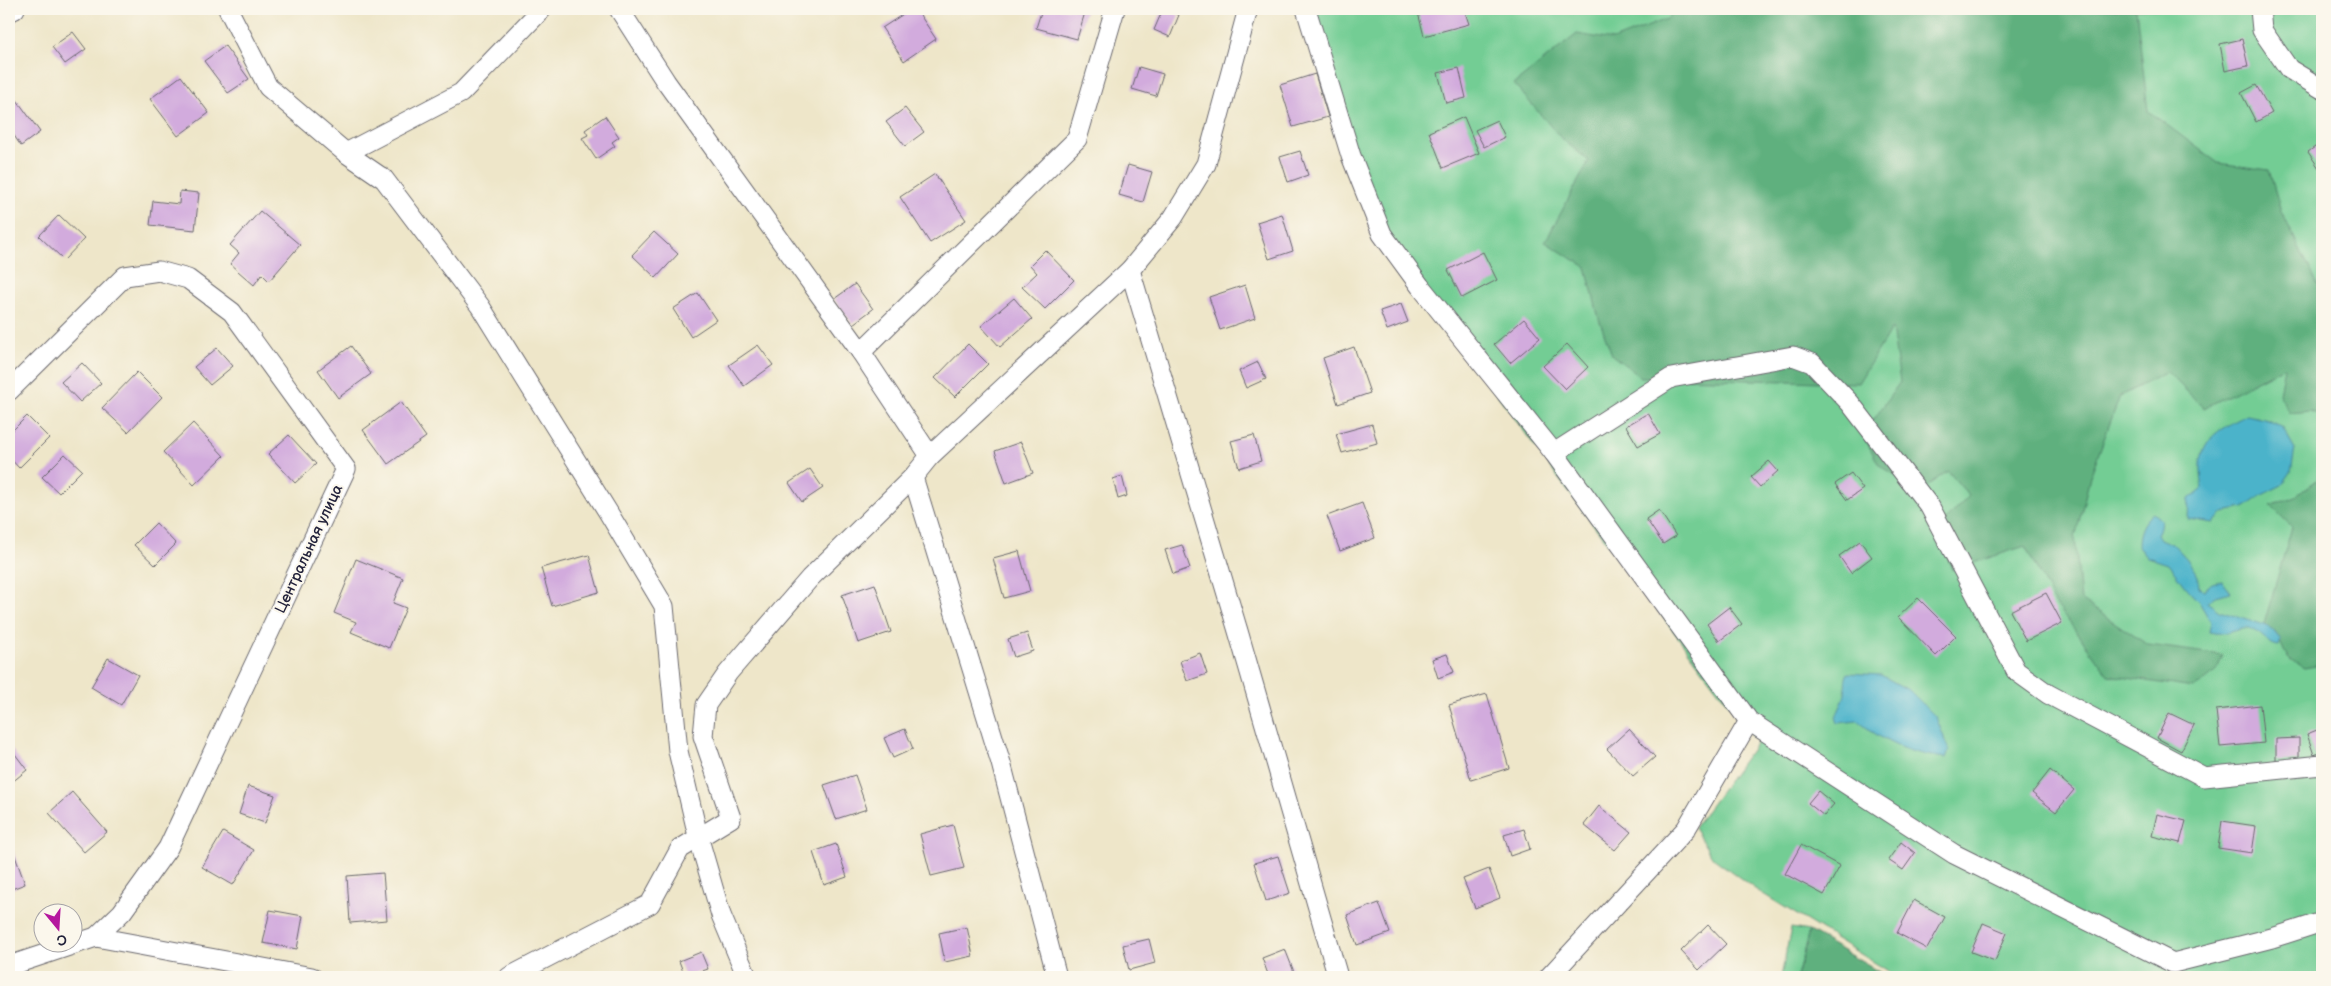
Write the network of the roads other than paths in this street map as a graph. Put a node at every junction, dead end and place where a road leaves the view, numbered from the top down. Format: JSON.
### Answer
{"nodes":[{"id":1,"x":228,"y":9,"type":"edge"},
{"id":2,"x":542,"y":9,"type":"edge"},
{"id":3,"x":619,"y":9,"type":"edge"},
{"id":4,"x":1115,"y":9,"type":"edge"},
{"id":5,"x":1248,"y":9,"type":"edge"},
{"id":6,"x":1306,"y":9,"type":"edge"},
{"id":7,"x":2260,"y":9,"type":"edge"},
{"id":8,"x":2322,"y":89,"type":"edge"},
{"id":9,"x":346,"y":152,"type":"junction"},
{"id":10,"x":1130,"y":270,"type":"junction"},
{"id":11,"x":861,"y":352,"type":"junction"},
{"id":12,"x":9,"y":391,"type":"edge"},
{"id":13,"x":1554,"y":453,"type":"junction"},
{"id":14,"x":930,"y":456,"type":"junction"},
{"id":15,"x":912,"y":477,"type":"junction"},
{"id":16,"x":1749,"y":721,"type":"junction"},
{"id":17,"x":2322,"y":765,"type":"edge"},
{"id":18,"x":698,"y":836,"type":"junction"},
{"id":19,"x":2322,"y":922,"type":"edge"},
{"id":20,"x":96,"y":937,"type":"junction"},
{"id":21,"x":9,"y":966,"type":"edge"},
{"id":22,"x":312,"y":977,"type":"edge"},
{"id":23,"x":509,"y":977,"type":"edge"},
{"id":24,"x":747,"y":977,"type":"edge"},
{"id":25,"x":1057,"y":977,"type":"edge"},
{"id":26,"x":1338,"y":977,"type":"edge"},
{"id":27,"x":1549,"y":977,"type":"edge"}],
"edges":[{"from":1,"to":9,"type":"street"},
{"from":2,"to":9,"type":"street"},
{"from":3,"to":11,"type":"street"},
{"from":4,"to":11,"type":"street"},
{"from":5,"to":10,"type":"street"},
{"from":6,"to":13,"type":"street"},
{"from":7,"to":8,"type":"street"},
{"from":9,"to":18,"type":"street"},
{"from":10,"to":14,"type":"street"},
{"from":10,"to":26,"type":"street"},
{"from":11,"to":14,"type":"street"},
{"from":12,"to":20,"type":"street","name":"Центральная улица"},
{"from":13,"to":16,"type":"street"},
{"from":13,"to":17,"type":"street"},
{"from":14,"to":15,"type":"street"},
{"from":15,"to":18,"type":"street"},
{"from":15,"to":25,"type":"street"},
{"from":16,"to":19,"type":"street"},
{"from":16,"to":27,"type":"street"},
{"from":18,"to":23,"type":"street"},
{"from":18,"to":24,"type":"street"},
{"from":20,"to":21,"type":"street","name":"Центральная улица"},
{"from":20,"to":22,"type":"street","name":"Центральная улица"}]}
